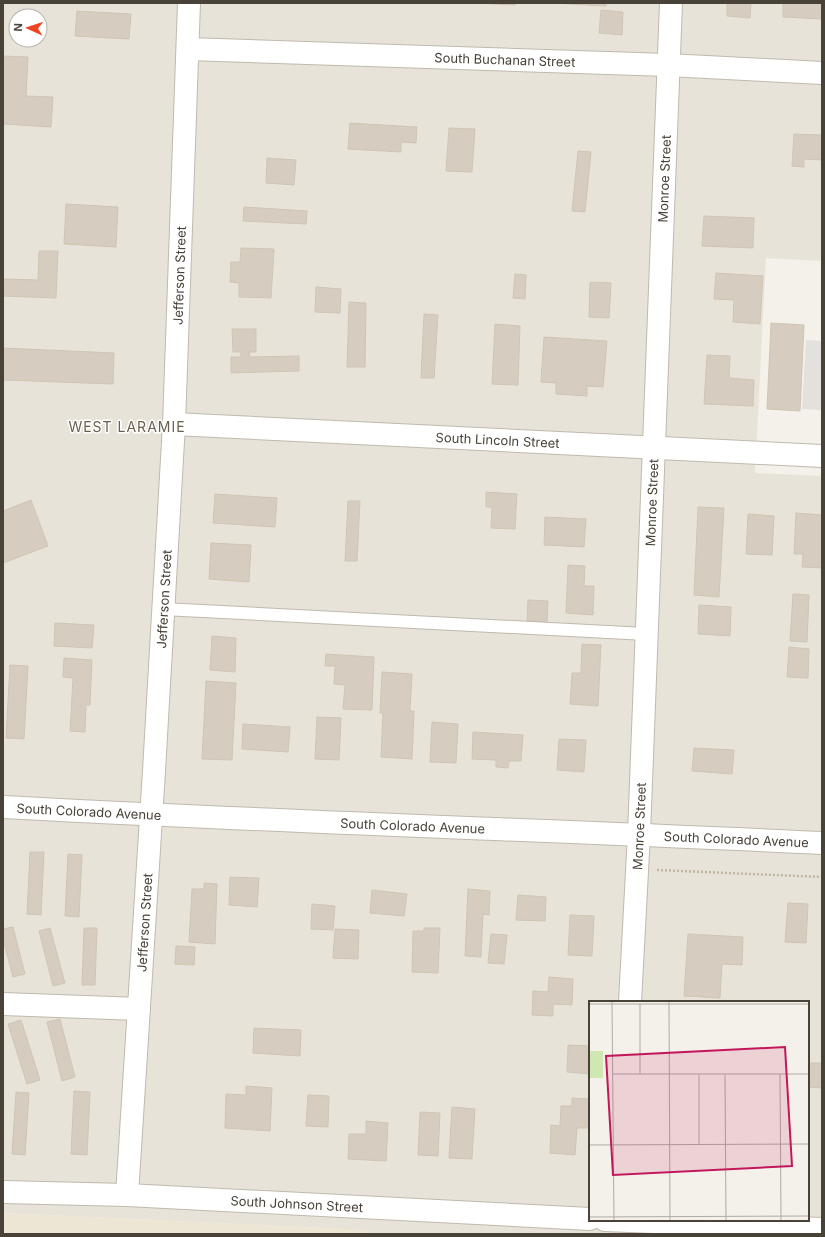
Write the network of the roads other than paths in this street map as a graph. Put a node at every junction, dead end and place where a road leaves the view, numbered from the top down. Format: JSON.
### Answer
{"nodes":[{"id":1,"x":190,"y":3,"type":"edge"},
{"id":2,"x":671,"y":3,"type":"edge"},
{"id":3,"x":188,"y":48,"type":"junction"},
{"id":4,"x":668,"y":65,"type":"junction"},
{"id":5,"x":822,"y":74,"type":"edge"},
{"id":6,"x":174,"y":424,"type":"junction"},
{"id":7,"x":653,"y":448,"type":"junction"},
{"id":8,"x":822,"y":456,"type":"edge"},
{"id":9,"x":163,"y":609,"type":"junction"},
{"id":10,"x":646,"y":634,"type":"junction"},
{"id":11,"x":3,"y":807,"type":"edge"},
{"id":12,"x":151,"y":816,"type":"junction"},
{"id":13,"x":639,"y":834,"type":"junction"},
{"id":14,"x":822,"y":843,"type":"edge"},
{"id":15,"x":630,"y":1001,"type":"edge"},
{"id":16,"x":3,"y":1004,"type":"edge"},
{"id":17,"x":139,"y":1009,"type":"junction"},
{"id":18,"x":3,"y":1192,"type":"edge"},
{"id":19,"x":127,"y":1195,"type":"junction"},
{"id":20,"x":589,"y":1219,"type":"edge"},
{"id":21,"x":615,"y":1224,"type":"edge"},
{"id":22,"x":822,"y":1229,"type":"edge"}],
"edges":[{"from":1,"to":3,"type":"street","name":"Jefferson Street"},
{"from":2,"to":4,"type":"street","name":"Monroe Street"},
{"from":3,"to":4,"type":"street","name":"South Buchanan Street"},
{"from":3,"to":6,"type":"street","name":"Jefferson Street"},
{"from":4,"to":5,"type":"street","name":"South Buchanan Street"},
{"from":4,"to":7,"type":"street","name":"Monroe Street"},
{"from":6,"to":7,"type":"street","name":"South Lincoln Street"},
{"from":6,"to":9,"type":"street","name":"Jefferson Street"},
{"from":7,"to":8,"type":"street","name":"South Lincoln Street"},
{"from":7,"to":10,"type":"street","name":"Monroe Street"},
{"from":9,"to":10,"type":"lane"},
{"from":9,"to":12,"type":"street","name":"Jefferson Street"},
{"from":10,"to":13,"type":"street","name":"Monroe Street"},
{"from":11,"to":12,"type":"street","name":"South Colorado Avenue"},
{"from":12,"to":13,"type":"street","name":"South Colorado Avenue"},
{"from":12,"to":17,"type":"street","name":"Jefferson Street"},
{"from":13,"to":14,"type":"street","name":"South Colorado Avenue"},
{"from":13,"to":15,"type":"street","name":"Monroe Street"},
{"from":16,"to":17,"type":"street"},
{"from":17,"to":19,"type":"street","name":"Jefferson Street"},
{"from":18,"to":19,"type":"street","name":"South Johnson Street"},
{"from":19,"to":20,"type":"street","name":"South Johnson Street"},
{"from":21,"to":22,"type":"street"}]}
